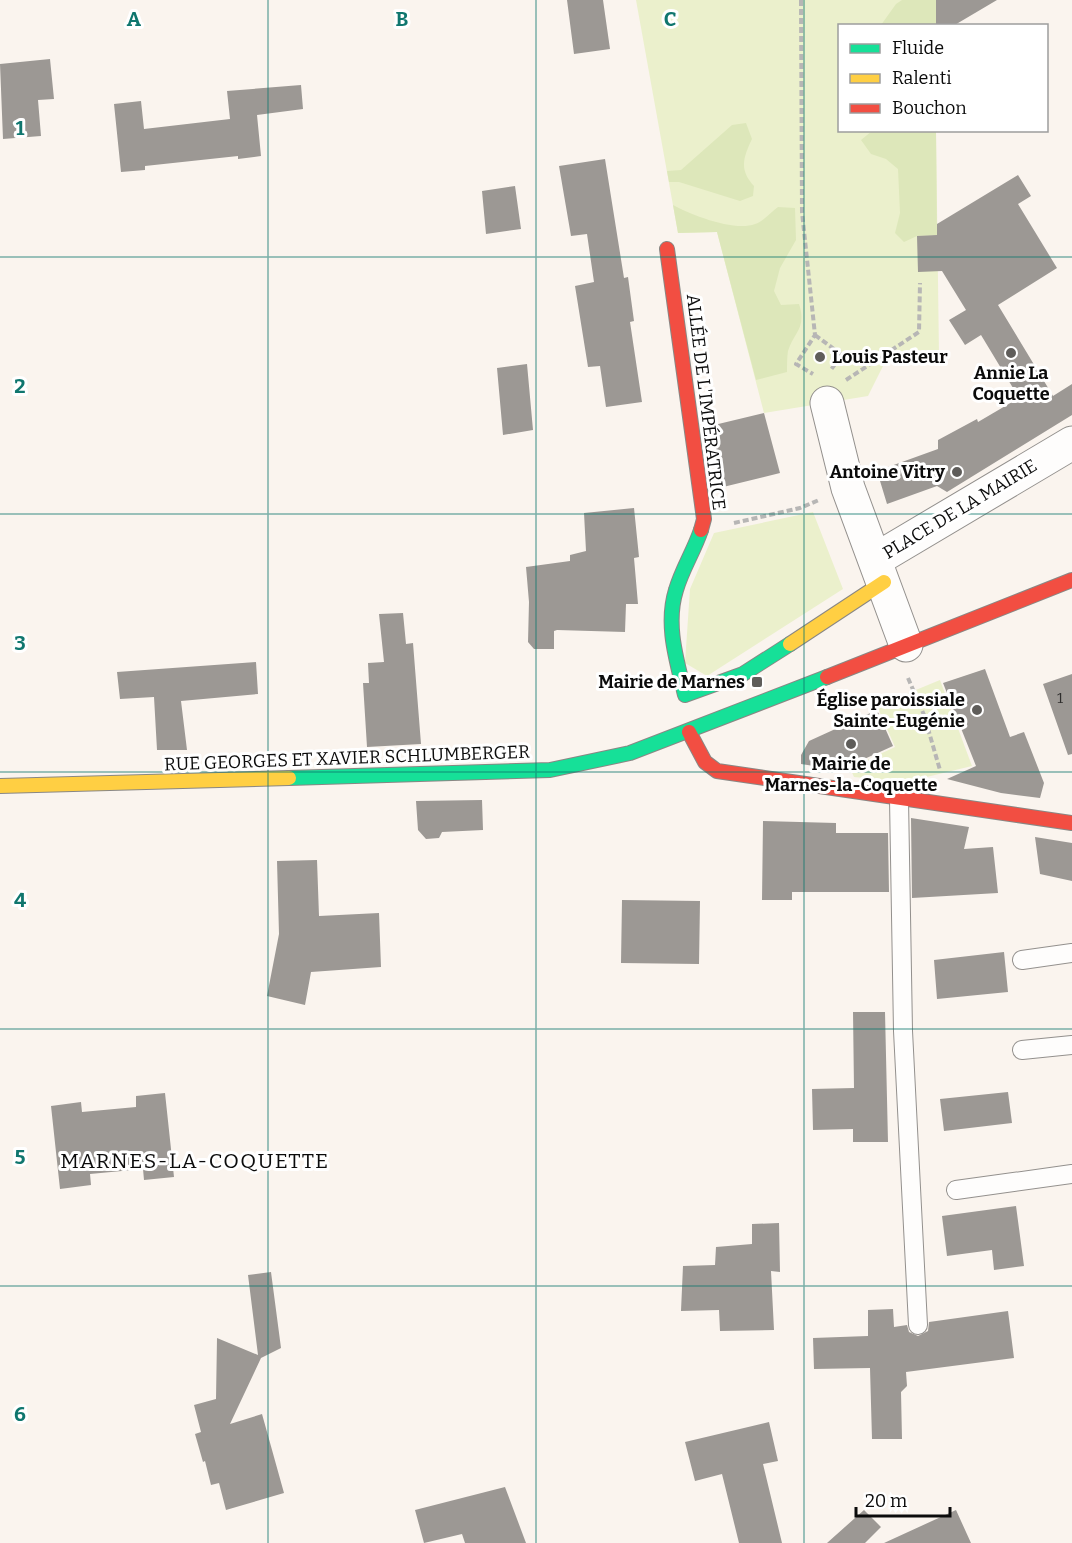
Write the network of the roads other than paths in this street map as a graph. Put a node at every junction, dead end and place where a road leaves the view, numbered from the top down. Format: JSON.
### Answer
{"nodes":[{"id":1,"x":667,"y":249,"type":"dead end"},
{"id":2,"x":829,"y":383,"type":"road end"},
{"id":3,"x":1069,"y":445,"type":"edge"},
{"id":4,"x":880,"y":571,"type":"junction"},
{"id":5,"x":1072,"y":580,"type":"edge"},
{"id":6,"x":905,"y":657,"type":"junction"},
{"id":7,"x":685,"y":695,"type":"joint"},
{"id":8,"x":690,"y":732,"type":"junction"},
{"id":9,"x":0,"y":786,"type":"edge"},
{"id":10,"x":899,"y":799,"type":"junction"},
{"id":11,"x":1072,"y":823,"type":"edge"},
{"id":12,"x":1072,"y":953,"type":"edge"},
{"id":13,"x":1022,"y":960,"type":"dead end"},
{"id":14,"x":1072,"y":1045,"type":"edge"},
{"id":15,"x":1022,"y":1050,"type":"dead end"},
{"id":16,"x":1072,"y":1174,"type":"edge"},
{"id":17,"x":956,"y":1190,"type":"dead end"},
{"id":18,"x":918,"y":1325,"type":"dead end"}],
"edges":[{"from":1,"to":7,"type":"main road","name":"ALLÉE DE L'IMPÉRATRICE"},
{"from":2,"to":4,"type":"street"},
{"from":3,"to":4,"type":"street","name":"PLACE DE LA MAIRIE"},
{"from":4,"to":6,"type":"street","name":"PLACE DE LA MAIRIE"},
{"from":4,"to":7,"type":"main road","name":"PLACE DE LA MAIRIE"},
{"from":5,"to":6,"type":"main road"},
{"from":6,"to":8,"type":"main road"},
{"from":8,"to":9,"type":"main road","name":"RUE GEORGES ET XAVIER SCHLUMBERGER"},
{"from":8,"to":10,"type":"main road"},
{"from":10,"to":11,"type":"main road"},
{"from":10,"to":18,"type":"lane"},
{"from":12,"to":13,"type":"lane"},
{"from":14,"to":15,"type":"lane"},
{"from":16,"to":17,"type":"lane"}]}
